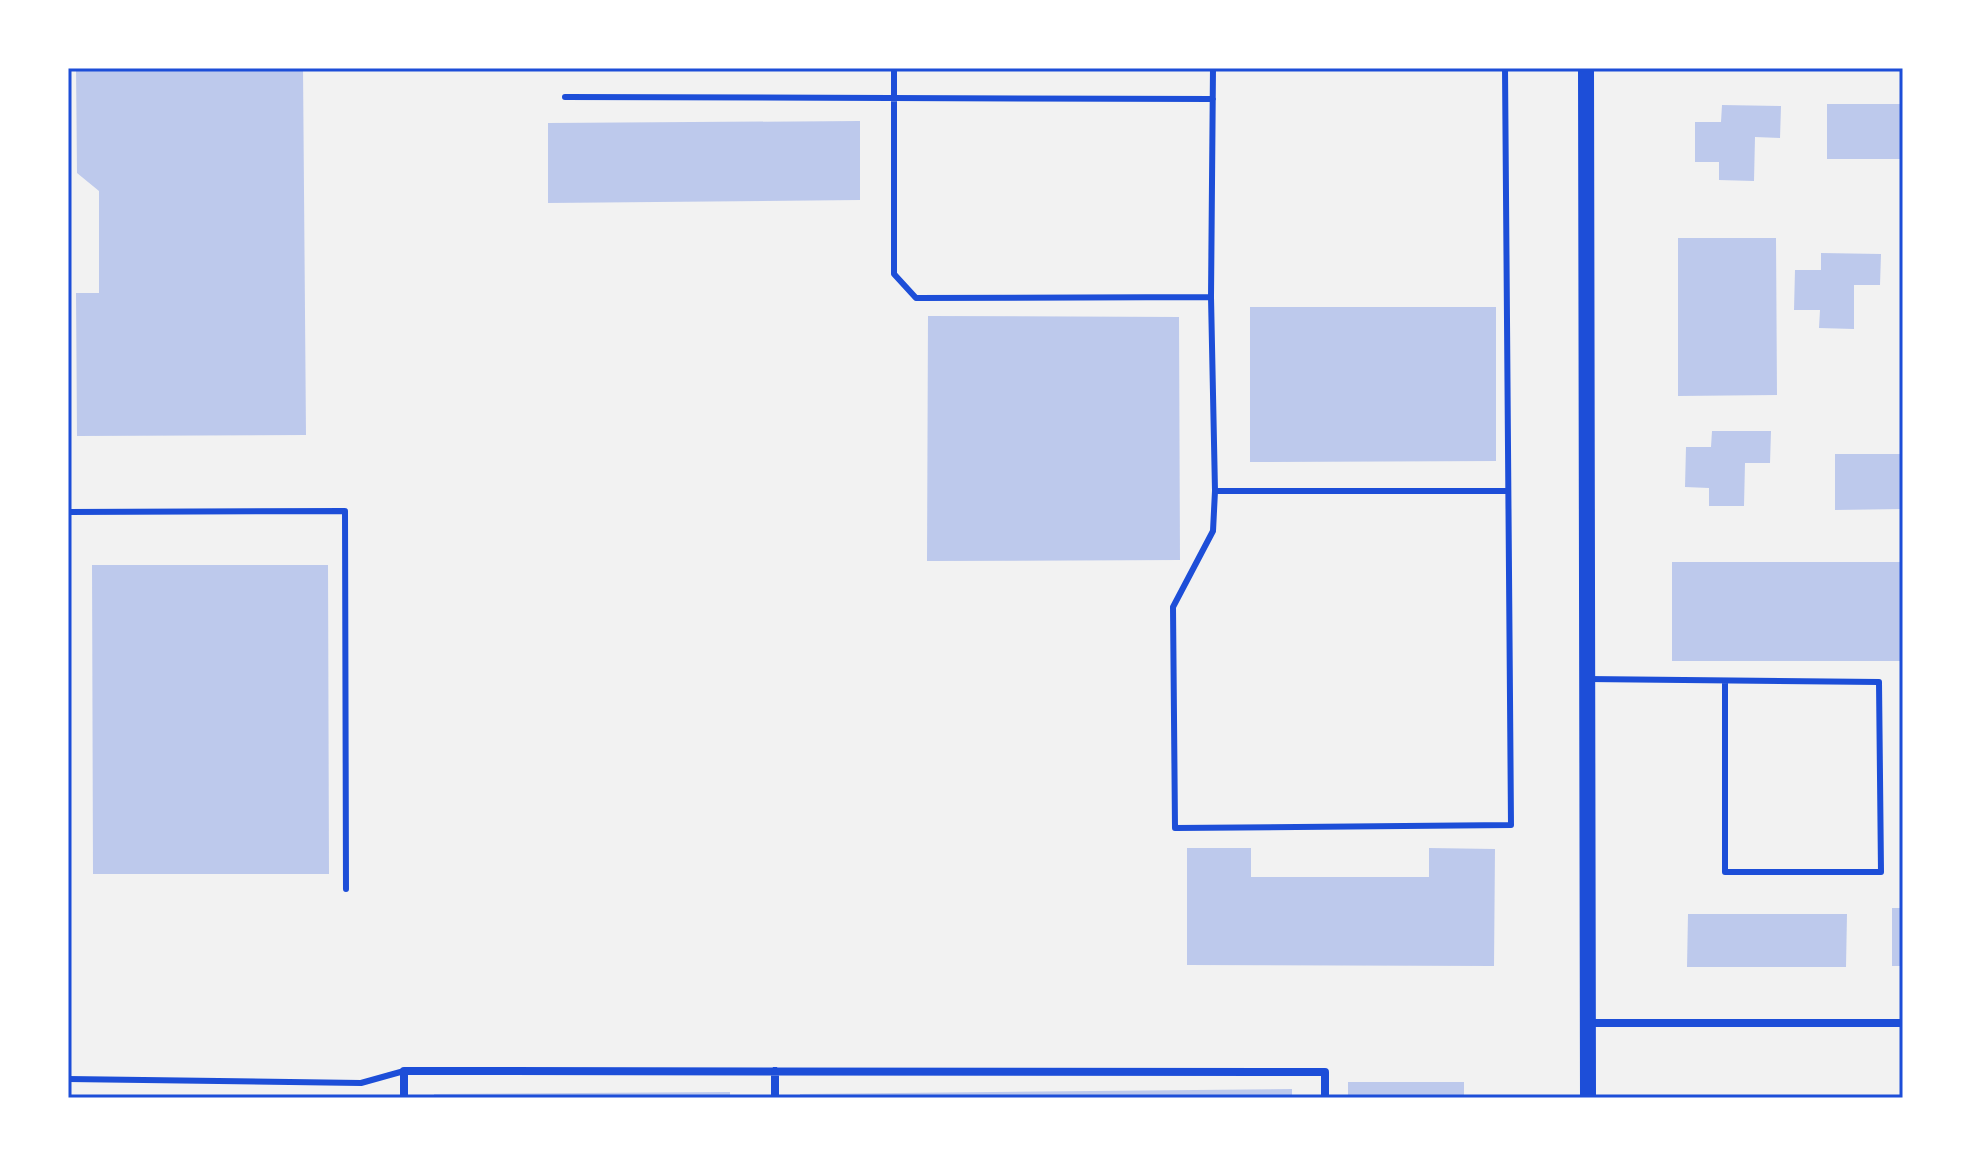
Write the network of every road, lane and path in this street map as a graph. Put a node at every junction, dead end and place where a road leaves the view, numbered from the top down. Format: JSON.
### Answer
{"nodes":[{"id":1,"x":894,"y":68,"type":"edge"},
{"id":2,"x":1213,"y":68,"type":"edge"},
{"id":3,"x":1505,"y":68,"type":"edge"},
{"id":4,"x":1586,"y":68,"type":"edge"},
{"id":5,"x":565,"y":97,"type":"dead end"},
{"id":6,"x":895,"y":99,"type":"junction"},
{"id":7,"x":1213,"y":99,"type":"junction"},
{"id":8,"x":1211,"y":297,"type":"junction"},
{"id":9,"x":1215,"y":491,"type":"junction"},
{"id":10,"x":1507,"y":491,"type":"junction"},
{"id":11,"x":68,"y":512,"type":"edge"},
{"id":12,"x":1587,"y":679,"type":"junction"},
{"id":13,"x":1725,"y":681,"type":"junction"},
{"id":14,"x":346,"y":889,"type":"dead end"},
{"id":15,"x":1588,"y":1023,"type":"junction"},
{"id":16,"x":1903,"y":1023,"type":"edge"},
{"id":17,"x":404,"y":1071,"type":"junction"},
{"id":18,"x":775,"y":1071,"type":"junction"},
{"id":19,"x":68,"y":1079,"type":"edge"},
{"id":20,"x":404,"y":1098,"type":"edge"},
{"id":21,"x":775,"y":1098,"type":"edge"},
{"id":22,"x":1325,"y":1098,"type":"edge"},
{"id":23,"x":1588,"y":1098,"type":"edge"}],
"edges":[{"from":1,"to":6,"type":"lane"},
{"from":2,"to":7,"type":"lane"},
{"from":3,"to":10,"type":"lane"},
{"from":4,"to":12,"type":"main road"},
{"from":5,"to":6,"type":"lane"},
{"from":6,"to":7,"type":"lane"},
{"from":6,"to":8,"type":"lane"},
{"from":7,"to":8,"type":"lane"},
{"from":8,"to":9,"type":"lane"},
{"from":9,"to":10,"type":"lane"},
{"from":9,"to":10,"type":"lane"},
{"from":11,"to":14,"type":"lane"},
{"from":12,"to":13,"type":"lane"},
{"from":12,"to":15,"type":"main road"},
{"from":13,"to":13,"type":"lane"},
{"from":15,"to":16,"type":"street"},
{"from":15,"to":23,"type":"main road"},
{"from":17,"to":18,"type":"street"},
{"from":17,"to":19,"type":"lane"},
{"from":17,"to":20,"type":"street"},
{"from":18,"to":21,"type":"street"},
{"from":18,"to":22,"type":"street"}]}
